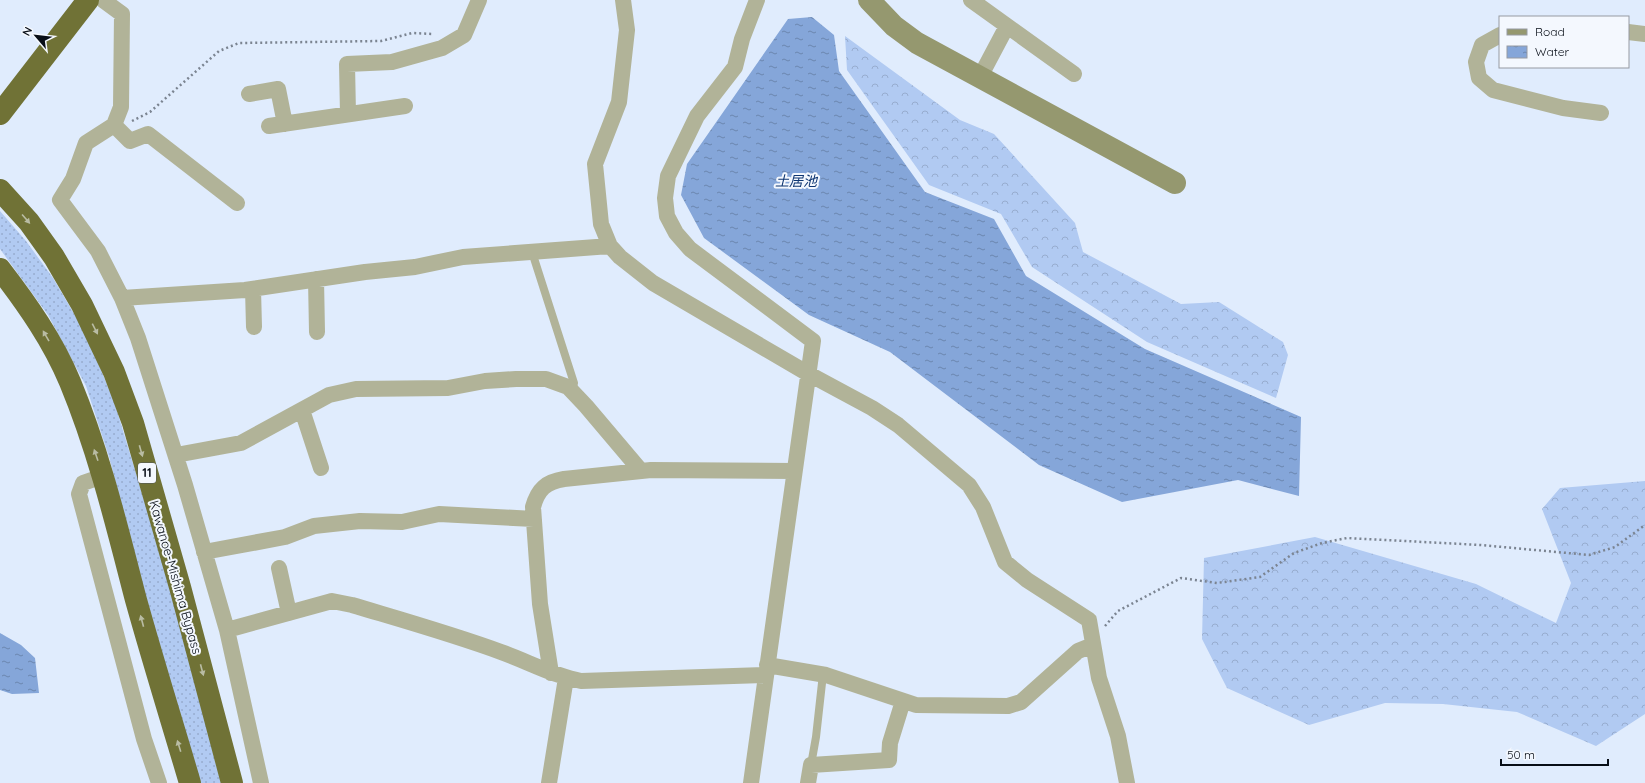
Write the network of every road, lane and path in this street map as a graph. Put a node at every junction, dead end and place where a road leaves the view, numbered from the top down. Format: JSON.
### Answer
{"nodes":[{"id":1,"x":88,"y":0,"type":"edge"},
{"id":2,"x":479,"y":0,"type":"edge"},
{"id":3,"x":624,"y":0,"type":"edge"},
{"id":4,"x":757,"y":0,"type":"edge"},
{"id":5,"x":869,"y":0,"type":"edge"},
{"id":6,"x":971,"y":0,"type":"edge"},
{"id":7,"x":112,"y":2,"type":"edge"},
{"id":8,"x":1007,"y":26,"type":"junction"},
{"id":9,"x":1629,"y":32,"type":"edge"},
{"id":10,"x":434,"y":34,"type":"dead end"},
{"id":11,"x":1645,"y":34,"type":"edge"},
{"id":12,"x":1499,"y":36,"type":"edge"},
{"id":13,"x":1074,"y":74,"type":"dead end"},
{"id":14,"x":980,"y":77,"type":"junction"},
{"id":15,"x":248,"y":94,"type":"dead end"},
{"id":16,"x":405,"y":106,"type":"dead end"},
{"id":17,"x":1601,"y":113,"type":"dead end"},
{"id":18,"x":0,"y":114,"type":"edge"},
{"id":19,"x":348,"y":114,"type":"junction"},
{"id":20,"x":285,"y":124,"type":"junction"},
{"id":21,"x":114,"y":126,"type":"junction"},
{"id":22,"x":269,"y":126,"type":"dead end"},
{"id":23,"x":1175,"y":183,"type":"dead end"},
{"id":24,"x":0,"y":190,"type":"edge"},
{"id":25,"x":237,"y":203,"type":"dead end"},
{"id":26,"x":610,"y":246,"type":"junction"},
{"id":27,"x":532,"y":252,"type":"junction"},
{"id":28,"x":0,"y":269,"type":"edge"},
{"id":29,"x":316,"y":279,"type":"junction"},
{"id":30,"x":253,"y":289,"type":"junction"},
{"id":31,"x":122,"y":298,"type":"junction"},
{"id":32,"x":254,"y":327,"type":"dead end"},
{"id":33,"x":317,"y":332,"type":"dead end"},
{"id":34,"x":807,"y":373,"type":"junction"},
{"id":35,"x":572,"y":391,"type":"junction"},
{"id":36,"x":302,"y":410,"type":"junction"},
{"id":37,"x":176,"y":455,"type":"junction"},
{"id":38,"x":321,"y":468,"type":"dead end"},
{"id":39,"x":642,"y":471,"type":"junction"},
{"id":40,"x":794,"y":471,"type":"junction"},
{"id":41,"x":103,"y":476,"type":"junction"},
{"id":42,"x":534,"y":519,"type":"junction"},
{"id":43,"x":1645,"y":525,"type":"edge"},
{"id":44,"x":204,"y":552,"type":"junction"},
{"id":45,"x":279,"y":568,"type":"dead end"},
{"id":46,"x":289,"y":613,"type":"junction"},
{"id":47,"x":227,"y":630,"type":"junction"},
{"id":48,"x":1093,"y":642,"type":"junction"},
{"id":49,"x":766,"y":670,"type":"junction"},
{"id":50,"x":823,"y":674,"type":"junction"},
{"id":51,"x":559,"y":675,"type":"junction"},
{"id":52,"x":903,"y":701,"type":"junction"},
{"id":53,"x":811,"y":765,"type":"junction"},
{"id":54,"x":159,"y":783,"type":"edge"},
{"id":55,"x":190,"y":783,"type":"edge"},
{"id":56,"x":232,"y":783,"type":"edge"},
{"id":57,"x":261,"y":783,"type":"edge"},
{"id":58,"x":549,"y":783,"type":"edge"},
{"id":59,"x":751,"y":783,"type":"edge"},
{"id":60,"x":808,"y":783,"type":"edge"},
{"id":61,"x":1127,"y":783,"type":"edge"}],
"edges":[{"from":1,"to":18,"type":"highway"},
{"from":2,"to":19,"type":"street"},
{"from":3,"to":26,"type":"street"},
{"from":4,"to":34,"type":"street"},
{"from":5,"to":14,"type":"street"},
{"from":6,"to":8,"type":"street"},
{"from":7,"to":21,"type":"street"},
{"from":8,"to":13,"type":"street"},
{"from":8,"to":14,"type":"street"},
{"from":9,"to":11,"type":"street"},
{"from":10,"to":21,"type":"path"},
{"from":12,"to":17,"type":"street"},
{"from":14,"to":23,"type":"street"},
{"from":15,"to":20,"type":"street"},
{"from":16,"to":19,"type":"street"},
{"from":19,"to":20,"type":"street"},
{"from":20,"to":22,"type":"street"},
{"from":21,"to":25,"type":"street"},
{"from":21,"to":31,"type":"street"},
{"from":24,"to":56,"type":"highway","name":"Kawanoe-Mishima Bypass","number":"11","one_way":true},
{"from":26,"to":27,"type":"street"},
{"from":26,"to":34,"type":"street"},
{"from":27,"to":29,"type":"street"},
{"from":27,"to":35,"type":"lane"},
{"from":41,"to":28,"type":"highway","one_way":true},
{"from":29,"to":30,"type":"street"},
{"from":29,"to":33,"type":"street"},
{"from":30,"to":31,"type":"street"},
{"from":30,"to":32,"type":"street"},
{"from":31,"to":37,"type":"street"},
{"from":34,"to":40,"type":"street"},
{"from":34,"to":48,"type":"street"},
{"from":35,"to":36,"type":"street"},
{"from":35,"to":39,"type":"street"},
{"from":36,"to":37,"type":"street"},
{"from":36,"to":38,"type":"street"},
{"from":37,"to":44,"type":"street"},
{"from":39,"to":40,"type":"street"},
{"from":39,"to":42,"type":"street"},
{"from":40,"to":49,"type":"street"},
{"from":41,"to":54,"type":"street"},
{"from":55,"to":41,"type":"highway","one_way":true},
{"from":42,"to":44,"type":"street"},
{"from":42,"to":51,"type":"street"},
{"from":43,"to":48,"type":"path"},
{"from":44,"to":47,"type":"street"},
{"from":45,"to":46,"type":"street"},
{"from":46,"to":47,"type":"street"},
{"from":46,"to":51,"type":"street"},
{"from":47,"to":57,"type":"street"},
{"from":48,"to":52,"type":"street"},
{"from":48,"to":61,"type":"street"},
{"from":49,"to":50,"type":"street"},
{"from":49,"to":51,"type":"street"},
{"from":49,"to":59,"type":"street"},
{"from":50,"to":52,"type":"street"},
{"from":50,"to":53,"type":"lane"},
{"from":51,"to":58,"type":"street"},
{"from":52,"to":53,"type":"street"},
{"from":53,"to":60,"type":"street"}]}
